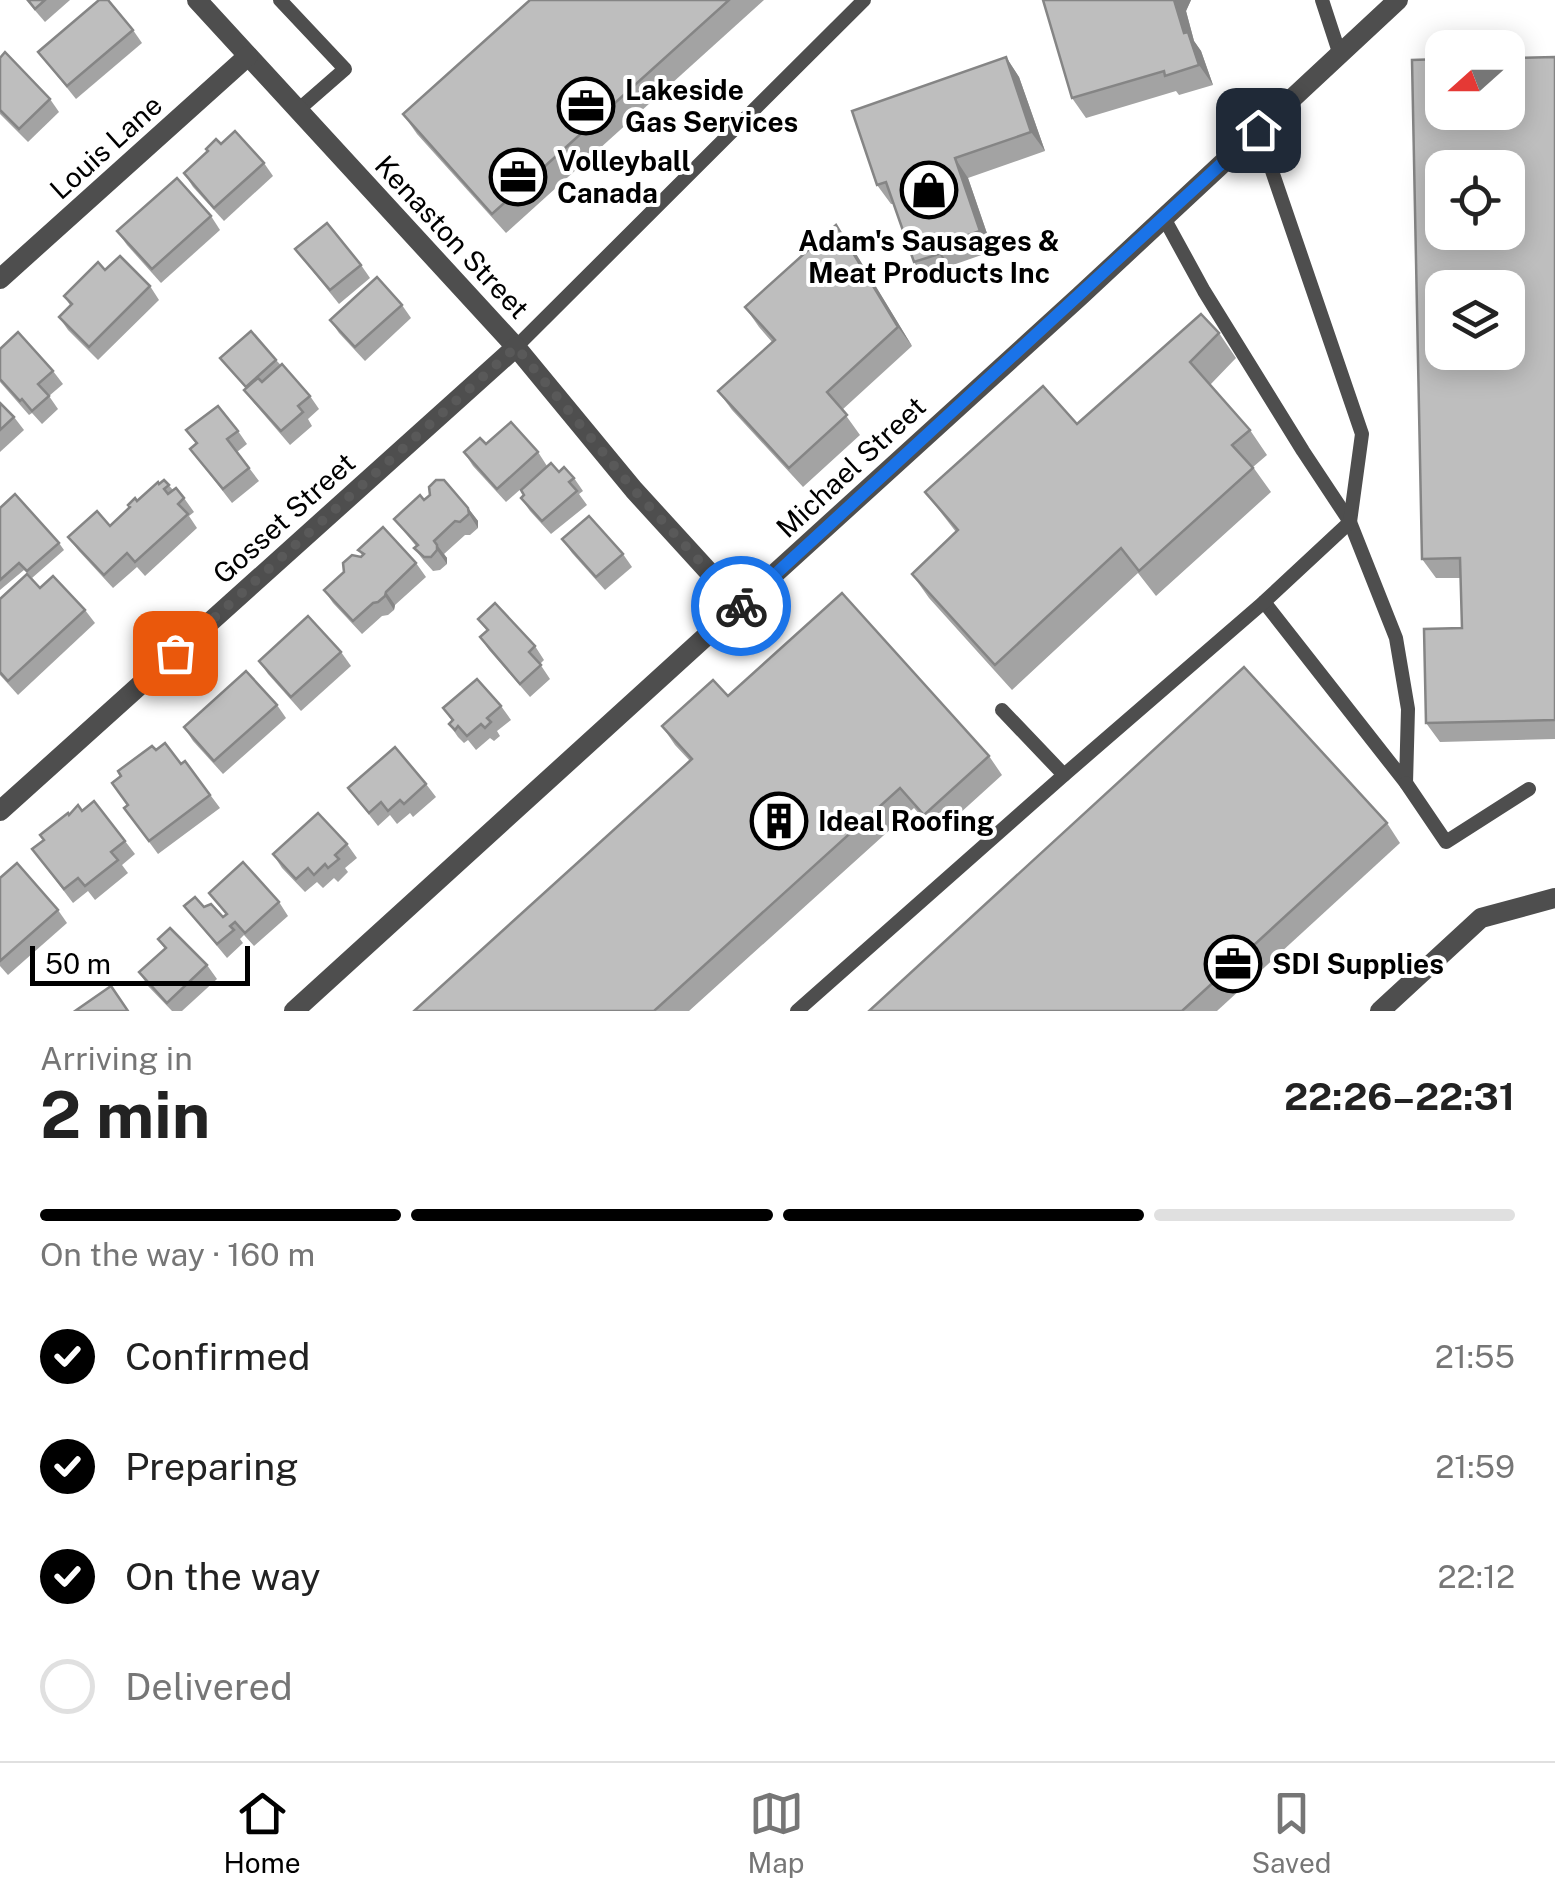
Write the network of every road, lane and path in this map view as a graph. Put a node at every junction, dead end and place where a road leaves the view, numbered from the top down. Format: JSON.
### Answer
{"nodes":[{"id":1,"x":198,"y":0,"type":"edge"},
{"id":2,"x":280,"y":0,"type":"edge"},
{"id":3,"x":864,"y":0,"type":"edge"},
{"id":4,"x":1322,"y":0,"type":"edge"},
{"id":5,"x":1398,"y":0,"type":"edge"},
{"id":6,"x":1339,"y":52,"type":"junction"},
{"id":7,"x":248,"y":56,"type":"junction"},
{"id":8,"x":298,"y":110,"type":"junction"},
{"id":9,"x":1258,"y":130,"type":"junction"},
{"id":10,"x":1164,"y":218,"type":"junction"},
{"id":11,"x":0,"y":280,"type":"edge"},
{"id":12,"x":516,"y":347,"type":"junction"},
{"id":13,"x":1350,"y":522,"type":"junction"},
{"id":14,"x":1264,"y":602,"type":"junction"},
{"id":15,"x":740,"y":606,"type":"junction"},
{"id":16,"x":1002,"y":710,"type":"dead end"},
{"id":17,"x":1064,"y":775,"type":"junction"},
{"id":18,"x":1406,"y":783,"type":"junction"},
{"id":19,"x":1530,"y":789,"type":"dead end"},
{"id":20,"x":0,"y":811,"type":"edge"},
{"id":21,"x":1555,"y":898,"type":"edge"},
{"id":22,"x":294,"y":1011,"type":"edge"},
{"id":23,"x":797,"y":1011,"type":"edge"},
{"id":24,"x":1380,"y":1011,"type":"edge"}],
"edges":[{"from":1,"to":7,"type":"street","name":"Kenaston Street"},
{"from":2,"to":8,"type":"lane"},
{"from":3,"to":12,"type":"lane"},
{"from":4,"to":6,"type":"lane"},
{"from":5,"to":6,"type":"street","name":"Michael Street"},
{"from":6,"to":9,"type":"street","name":"Michael Street"},
{"from":7,"to":8,"type":"street","name":"Kenaston Street"},
{"from":7,"to":11,"type":"street","name":"Louis Lane"},
{"from":8,"to":12,"type":"street","name":"Kenaston Street"},
{"from":9,"to":10,"type":"street","name":"Michael Street"},
{"from":9,"to":13,"type":"lane"},
{"from":10,"to":13,"type":"lane"},
{"from":10,"to":15,"type":"street","name":"Michael Street"},
{"from":12,"to":15,"type":"street","name":"Kenaston Street"},
{"from":12,"to":20,"type":"street","name":"Gosset Street"},
{"from":13,"to":14,"type":"lane"},
{"from":13,"to":18,"type":"lane"},
{"from":14,"to":17,"type":"lane"},
{"from":14,"to":18,"type":"lane"},
{"from":15,"to":22,"type":"street","name":"Michael Street"},
{"from":16,"to":17,"type":"lane"},
{"from":17,"to":23,"type":"lane"},
{"from":18,"to":19,"type":"lane"},
{"from":21,"to":24,"type":"street"}]}
